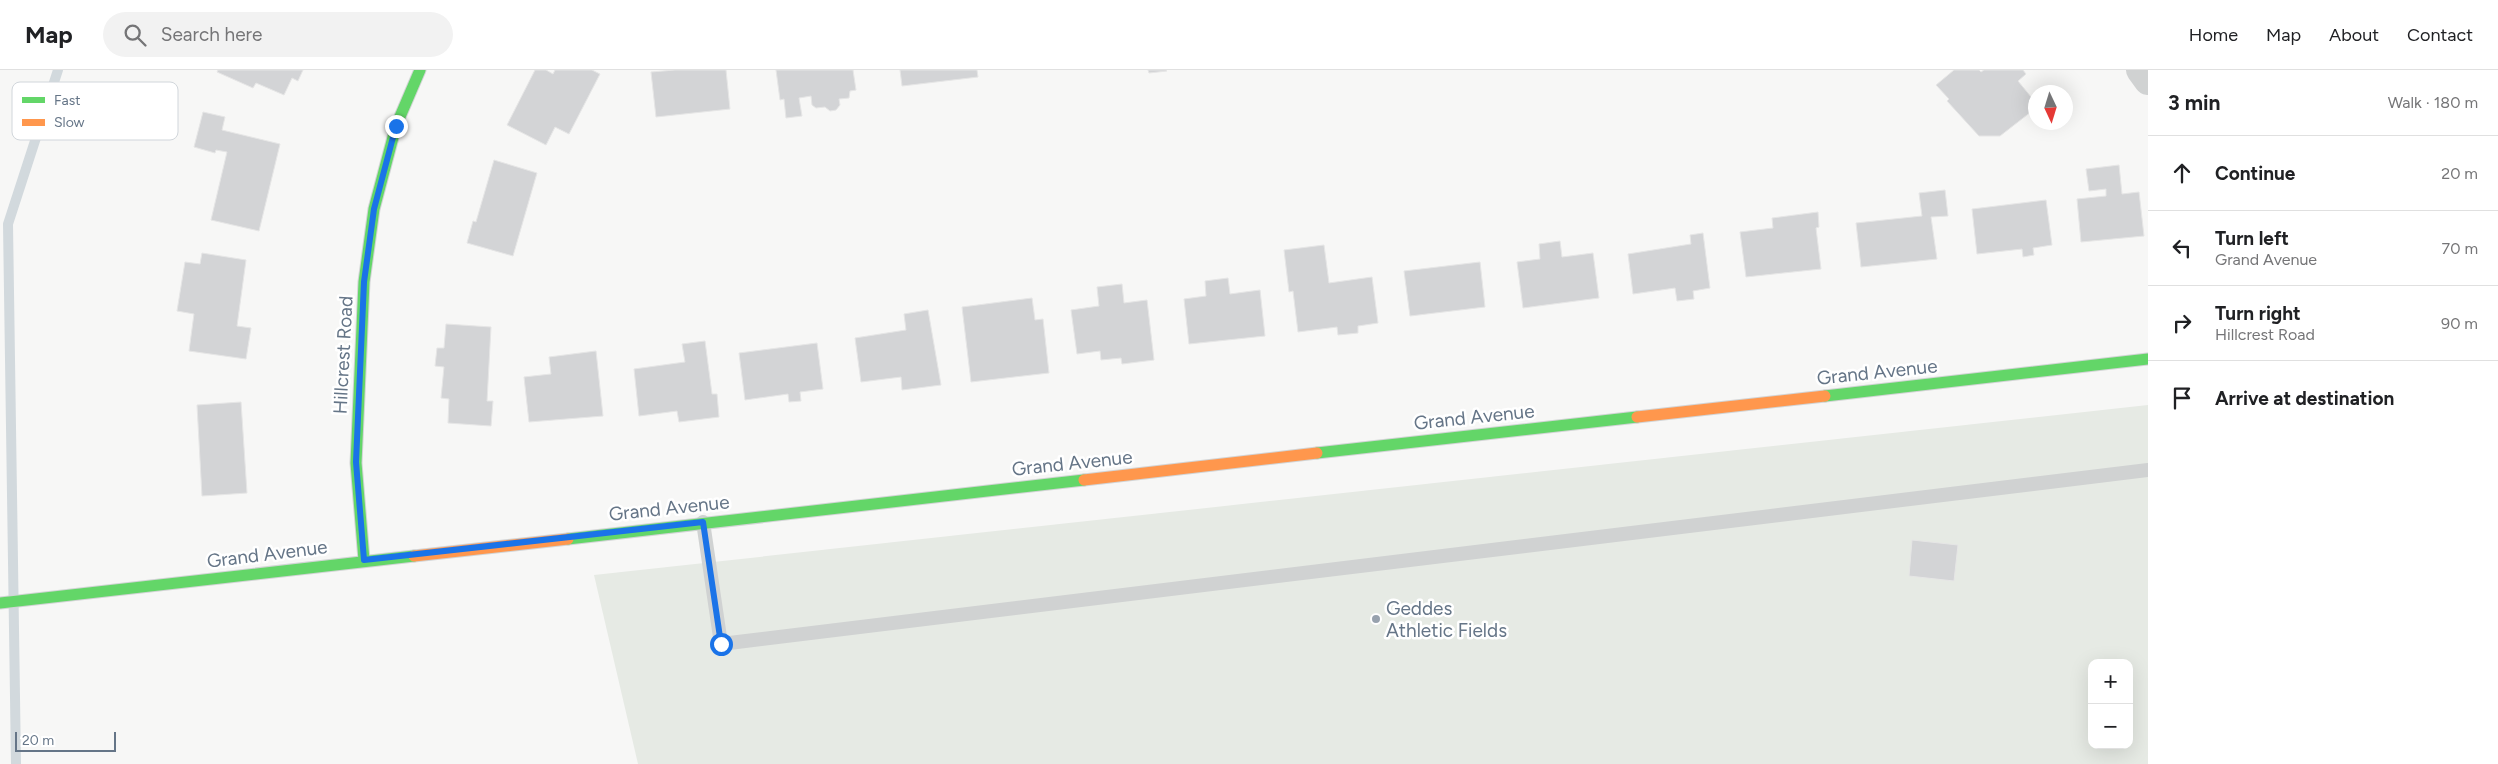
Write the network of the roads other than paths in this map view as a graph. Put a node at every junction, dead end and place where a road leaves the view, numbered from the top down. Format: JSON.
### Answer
{"nodes":[{"id":1,"x":420,"y":70,"type":"edge"},
{"id":2,"x":2140,"y":70,"type":"edge"},
{"id":3,"x":2148,"y":81,"type":"edge"},
{"id":4,"x":2148,"y":359,"type":"edge"},
{"id":5,"x":2148,"y":470,"type":"edge"},
{"id":6,"x":703,"y":522,"type":"junction"},
{"id":7,"x":364,"y":560,"type":"junction"},
{"id":8,"x":0,"y":603,"type":"edge"}],
"edges":[{"from":1,"to":7,"type":"street","name":"Hillcrest Road"},
{"from":2,"to":3,"type":"street"},
{"from":4,"to":6,"type":"street","name":"Grand Avenue"},
{"from":5,"to":6,"type":"lane"},
{"from":6,"to":7,"type":"street","name":"Grand Avenue"},
{"from":7,"to":8,"type":"street","name":"Grand Avenue"}]}
